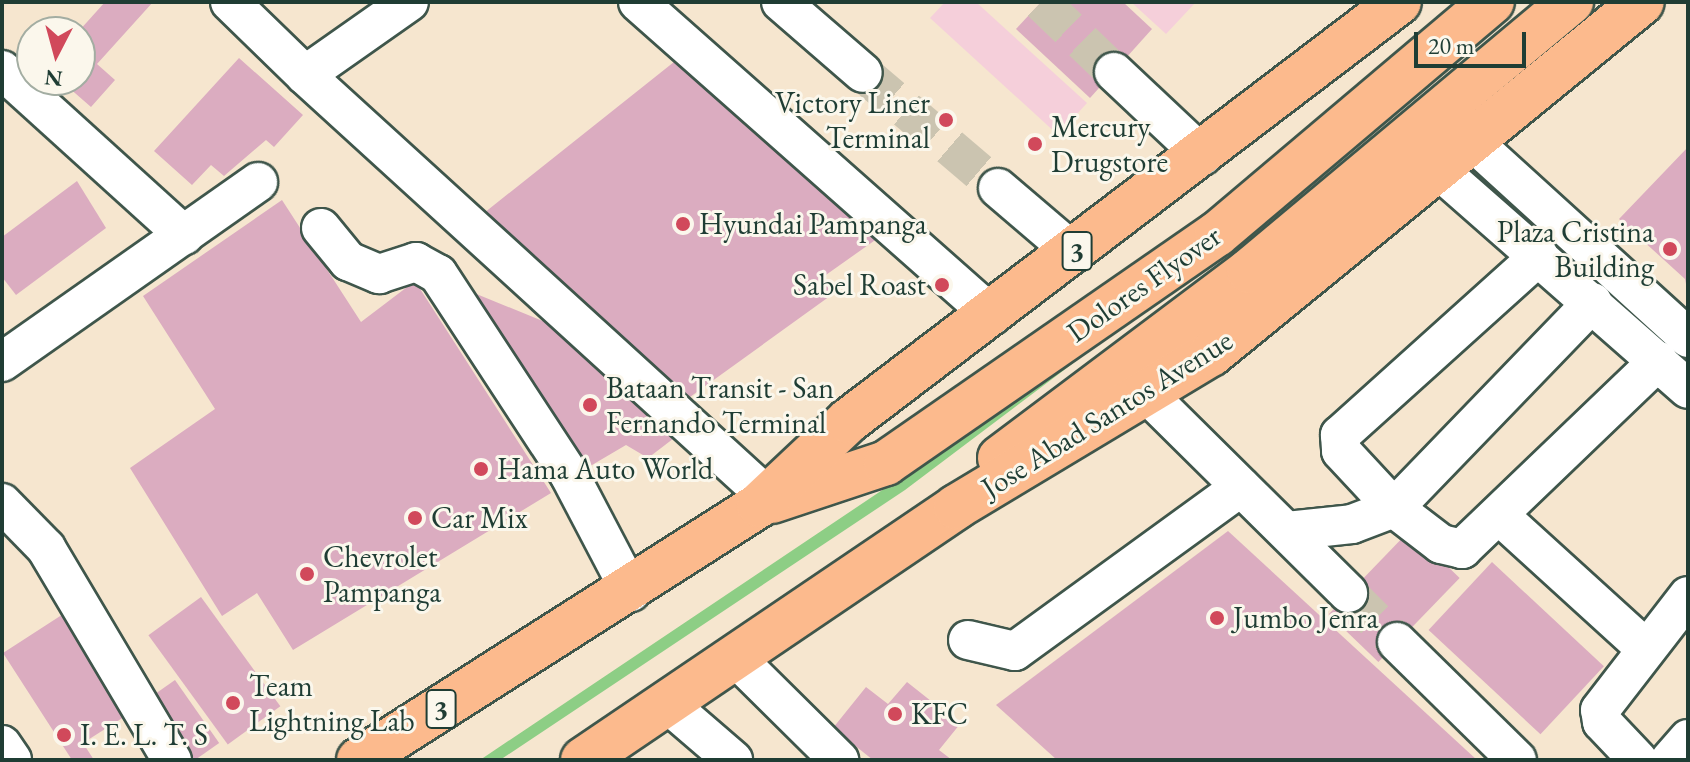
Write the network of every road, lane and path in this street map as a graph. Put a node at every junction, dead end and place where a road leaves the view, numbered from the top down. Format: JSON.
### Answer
{"nodes":[{"id":1,"x":230,"y":2,"type":"edge"},
{"id":2,"x":409,"y":2,"type":"edge"},
{"id":3,"x":638,"y":2,"type":"edge"},
{"id":4,"x":781,"y":2,"type":"edge"},
{"id":5,"x":1399,"y":2,"type":"edge"},
{"id":6,"x":1492,"y":2,"type":"edge"},
{"id":7,"x":1571,"y":2,"type":"edge"},
{"id":8,"x":1642,"y":2,"type":"edge"},
{"id":9,"x":2,"y":70,"type":"edge"},
{"id":10,"x":1114,"y":72,"type":"tunnel mouth"},
{"id":11,"x":863,"y":73,"type":"tunnel mouth"},
{"id":12,"x":305,"y":75,"type":"junction"},
{"id":13,"x":1474,"y":143,"type":"junction"},
{"id":14,"x":1203,"y":156,"type":"junction"},
{"id":15,"x":1440,"y":171,"type":"junction"},
{"id":16,"x":258,"y":182,"type":"dead end"},
{"id":17,"x":998,"y":188,"type":"tunnel mouth"},
{"id":18,"x":321,"y":228,"type":"dead end"},
{"id":19,"x":184,"y":235,"type":"junction"},
{"id":20,"x":1074,"y":253,"type":"junction"},
{"id":21,"x":1539,"y":256,"type":"junction"},
{"id":22,"x":1593,"y":302,"type":"junction"},
{"id":23,"x":992,"y":315,"type":"junction"},
{"id":24,"x":1688,"y":338,"type":"edge"},
{"id":25,"x":1658,"y":361,"type":"junction"},
{"id":26,"x":2,"y":362,"type":"edge"},
{"id":27,"x":1688,"y":389,"type":"edge"},
{"id":28,"x":1147,"y":394,"type":"junction"},
{"id":29,"x":1241,"y":487,"type":"junction"},
{"id":30,"x":763,"y":501,"type":"junction"},
{"id":31,"x":2,"y":503,"type":"edge"},
{"id":32,"x":956,"y":507,"type":"junction"},
{"id":33,"x":1394,"y":508,"type":"junction"},
{"id":34,"x":1501,"y":517,"type":"junction"},
{"id":35,"x":1287,"y":531,"type":"junction"},
{"id":36,"x":631,"y":592,"type":"junction"},
{"id":37,"x":1348,"y":593,"type":"tunnel mouth"},
{"id":38,"x":1688,"y":596,"type":"edge"},
{"id":39,"x":968,"y":640,"type":"dead end"},
{"id":40,"x":1397,"y":642,"type":"tunnel mouth"},
{"id":41,"x":1644,"y":647,"type":"junction"},
{"id":42,"x":737,"y":659,"type":"junction"},
{"id":43,"x":668,"y":704,"type":"junction"},
{"id":44,"x":1688,"y":739,"type":"edge"},
{"id":45,"x":2,"y":745,"type":"edge"},
{"id":46,"x":12,"y":760,"type":"edge"},
{"id":47,"x":172,"y":760,"type":"edge"},
{"id":48,"x":359,"y":760,"type":"edge"},
{"id":49,"x":583,"y":760,"type":"edge"},
{"id":50,"x":733,"y":760,"type":"edge"},
{"id":51,"x":839,"y":760,"type":"edge"},
{"id":52,"x":1517,"y":760,"type":"edge"},
{"id":53,"x":1638,"y":760,"type":"edge"},
{"id":54,"x":1670,"y":760,"type":"edge"}],
"edges":[{"from":1,"to":12,"type":"street"},
{"from":2,"to":12,"type":"street"},
{"from":3,"to":23,"type":"street"},
{"from":4,"to":11,"type":"street"},
{"from":5,"to":14,"type":"highway","number":"3"},
{"from":6,"to":30,"type":"highway","name":"Dolores Flyover","number":"3"},
{"from":7,"to":32,"type":"highway","name":"Dolores Flyover"},
{"from":8,"to":13,"type":"highway","name":"Jose Abad Santos Avenue"},
{"from":9,"to":19,"type":"street"},
{"from":10,"to":14,"type":"street"},
{"from":12,"to":30,"type":"street"},
{"from":13,"to":15,"type":"highway","name":"Jose Abad Santos Avenue"},
{"from":13,"to":24,"type":"street"},
{"from":14,"to":20,"type":"highway","number":"3"},
{"from":15,"to":21,"type":"street"},
{"from":15,"to":28,"type":"highway","name":"Jose Abad Santos Avenue"},
{"from":16,"to":19,"type":"street"},
{"from":17,"to":20,"type":"street"},
{"from":18,"to":36,"type":"street"},
{"from":19,"to":26,"type":"street"},
{"from":20,"to":23,"type":"highway","number":"3"},
{"from":21,"to":22,"type":"street"},
{"from":21,"to":33,"type":"street"},
{"from":22,"to":25,"type":"street"},
{"from":22,"to":33,"type":"street"},
{"from":23,"to":30,"type":"highway","number":"3"},
{"from":25,"to":27,"type":"street"},
{"from":25,"to":34,"type":"street"},
{"from":28,"to":29,"type":"street"},
{"from":28,"to":32,"type":"highway","name":"Jose Abad Santos Avenue"},
{"from":29,"to":35,"type":"street"},
{"from":29,"to":39,"type":"street"},
{"from":30,"to":36,"type":"highway","number":"3"},
{"from":31,"to":47,"type":"street"},
{"from":32,"to":42,"type":"highway","name":"Jose Abad Santos Avenue"},
{"from":33,"to":34,"type":"street"},
{"from":33,"to":35,"type":"street"},
{"from":34,"to":41,"type":"street"},
{"from":35,"to":37,"type":"street"},
{"from":36,"to":48,"type":"highway","number":"3"},
{"from":38,"to":41,"type":"street"},
{"from":40,"to":52,"type":"street"},
{"from":41,"to":53,"type":"street"},
{"from":42,"to":43,"type":"highway","name":"Jose Abad Santos Avenue"},
{"from":42,"to":51,"type":"street"},
{"from":43,"to":49,"type":"highway","name":"Jose Abad Santos Avenue"},
{"from":43,"to":50,"type":"street"},
{"from":44,"to":54,"type":"street"},
{"from":45,"to":46,"type":"street"}]}
